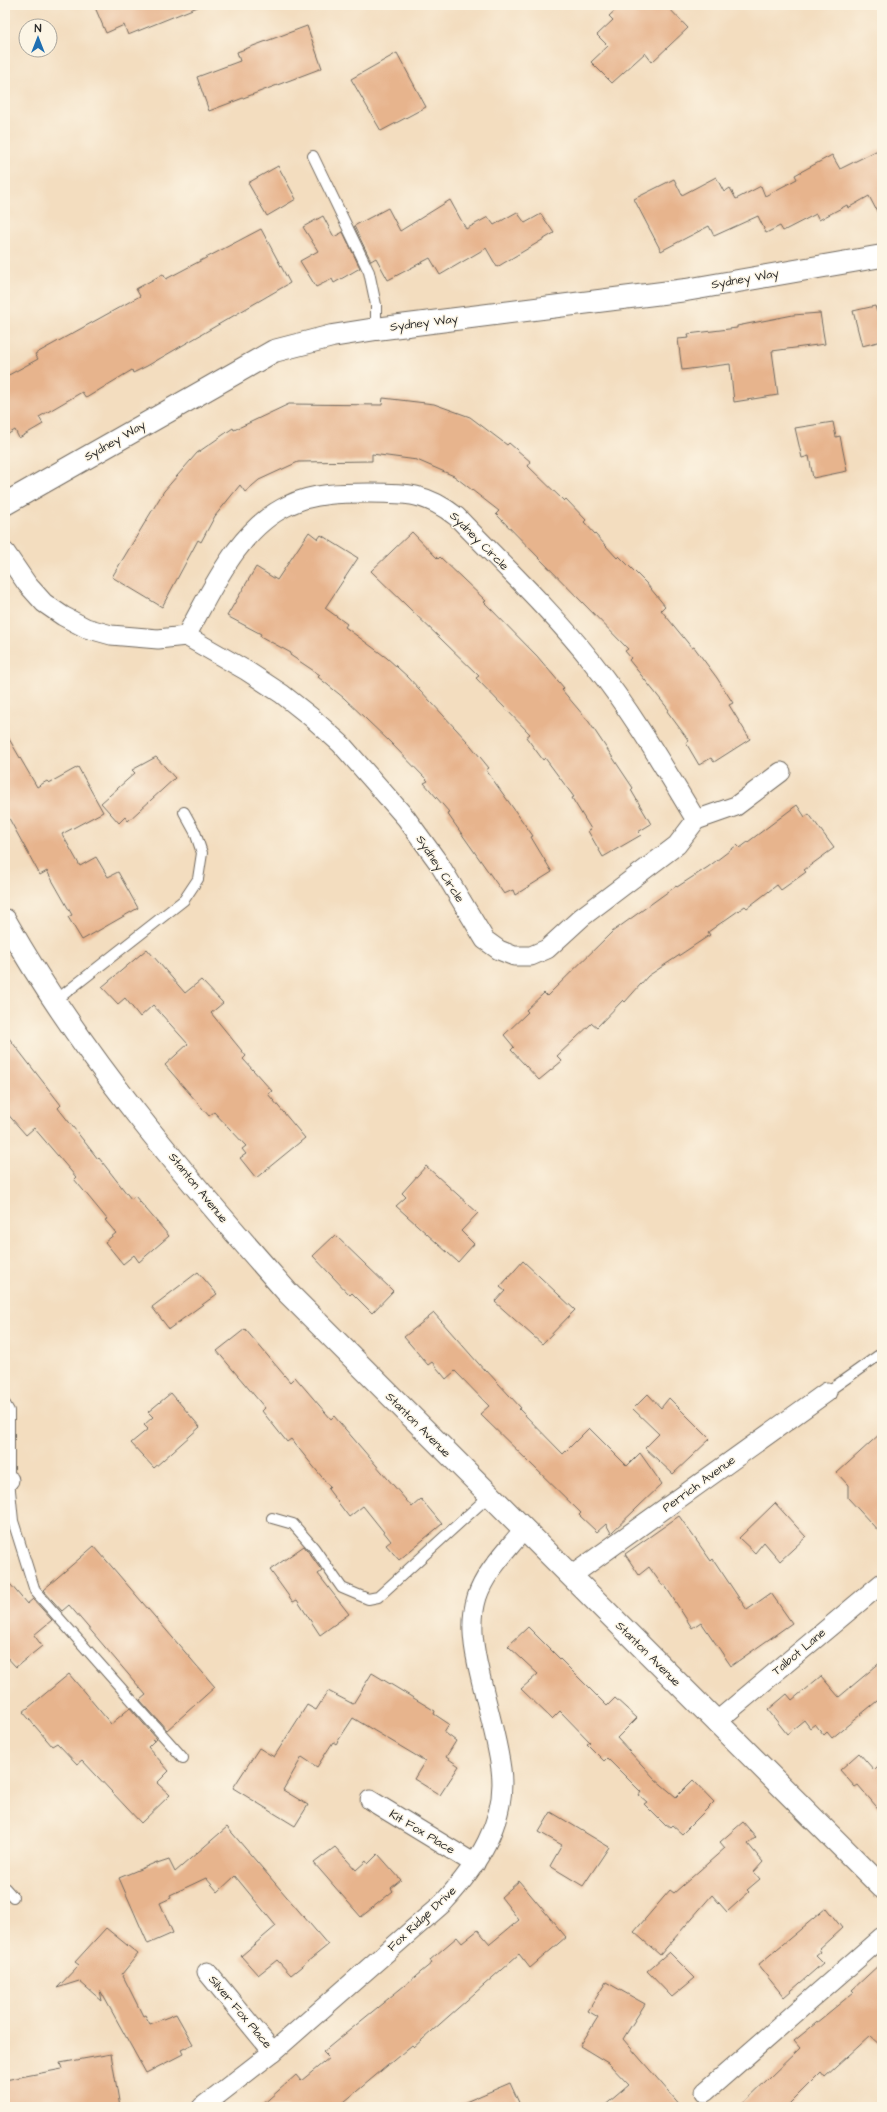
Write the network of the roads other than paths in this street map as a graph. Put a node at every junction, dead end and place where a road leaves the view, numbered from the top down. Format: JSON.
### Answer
{"nodes":[{"id":1,"x":313,"y":156,"type":"dead end"},
{"id":2,"x":882,"y":256,"type":"edge"},
{"id":3,"x":376,"y":329,"type":"junction"},
{"id":4,"x":5,"y":504,"type":"edge"},
{"id":5,"x":5,"y":552,"type":"edge"},
{"id":6,"x":186,"y":636,"type":"junction"},
{"id":7,"x":781,"y":772,"type":"dead end"},
{"id":8,"x":184,"y":812,"type":"dead end"},
{"id":9,"x":696,"y":820,"type":"junction"},
{"id":10,"x":5,"y":920,"type":"edge"},
{"id":11,"x":55,"y":1001,"type":"junction"},
{"id":12,"x":882,"y":1353,"type":"edge"},
{"id":13,"x":827,"y":1392,"type":"joint"},
{"id":14,"x":5,"y":1404,"type":"edge"},
{"id":15,"x":7,"y":1480,"type":"edge"},
{"id":16,"x":490,"y":1496,"type":"junction"},
{"id":17,"x":272,"y":1518,"type":"dead end"},
{"id":18,"x":523,"y":1530,"type":"junction"},
{"id":19,"x":571,"y":1576,"type":"junction"},
{"id":20,"x":882,"y":1583,"type":"edge"},
{"id":21,"x":716,"y":1722,"type":"junction"},
{"id":22,"x":183,"y":1758,"type":"dead end"},
{"id":23,"x":370,"y":1800,"type":"dead end"},
{"id":24,"x":475,"y":1864,"type":"junction"},
{"id":25,"x":882,"y":1887,"type":"edge"},
{"id":26,"x":5,"y":1888,"type":"edge"},
{"id":27,"x":13,"y":1898,"type":"dead end"},
{"id":28,"x":882,"y":1937,"type":"edge"},
{"id":29,"x":207,"y":1972,"type":"dead end"},
{"id":30,"x":273,"y":2052,"type":"junction"},
{"id":31,"x":705,"y":2092,"type":"dead end"},
{"id":32,"x":202,"y":2107,"type":"edge"}],
"edges":[{"from":1,"to":3,"type":"lane"},
{"from":2,"to":3,"type":"street","name":"Sydney Way"},
{"from":3,"to":4,"type":"street","name":"Sydney Way"},
{"from":5,"to":6,"type":"street"},
{"from":6,"to":9,"type":"street","name":"Sydney Circle"},
{"from":6,"to":9,"type":"street","name":"Sydney Circle"},
{"from":7,"to":9,"type":"street"},
{"from":8,"to":11,"type":"lane"},
{"from":10,"to":11,"type":"street","name":"Stanton Avenue"},
{"from":11,"to":16,"type":"street","name":"Stanton Avenue"},
{"from":12,"to":13,"type":"lane"},
{"from":13,"to":19,"type":"street","name":"Perrich Avenue"},
{"from":14,"to":15,"type":"lane"},
{"from":15,"to":22,"type":"lane"},
{"from":16,"to":17,"type":"lane"},
{"from":16,"to":18,"type":"street","name":"Stanton Avenue"},
{"from":18,"to":19,"type":"street","name":"Stanton Avenue"},
{"from":18,"to":24,"type":"street","name":"Fox Ridge Drive"},
{"from":19,"to":21,"type":"street","name":"Stanton Avenue"},
{"from":20,"to":21,"type":"street","name":"Talbot Lane"},
{"from":21,"to":25,"type":"street","name":"Stanton Avenue"},
{"from":23,"to":24,"type":"street","name":"Kit Fox Place"},
{"from":24,"to":30,"type":"street","name":"Fox Ridge Drive"},
{"from":26,"to":27,"type":"lane"},
{"from":28,"to":31,"type":"street"},
{"from":29,"to":30,"type":"street","name":"Silver Fox Place"},
{"from":30,"to":32,"type":"street","name":"Fox Ridge Drive"}]}
